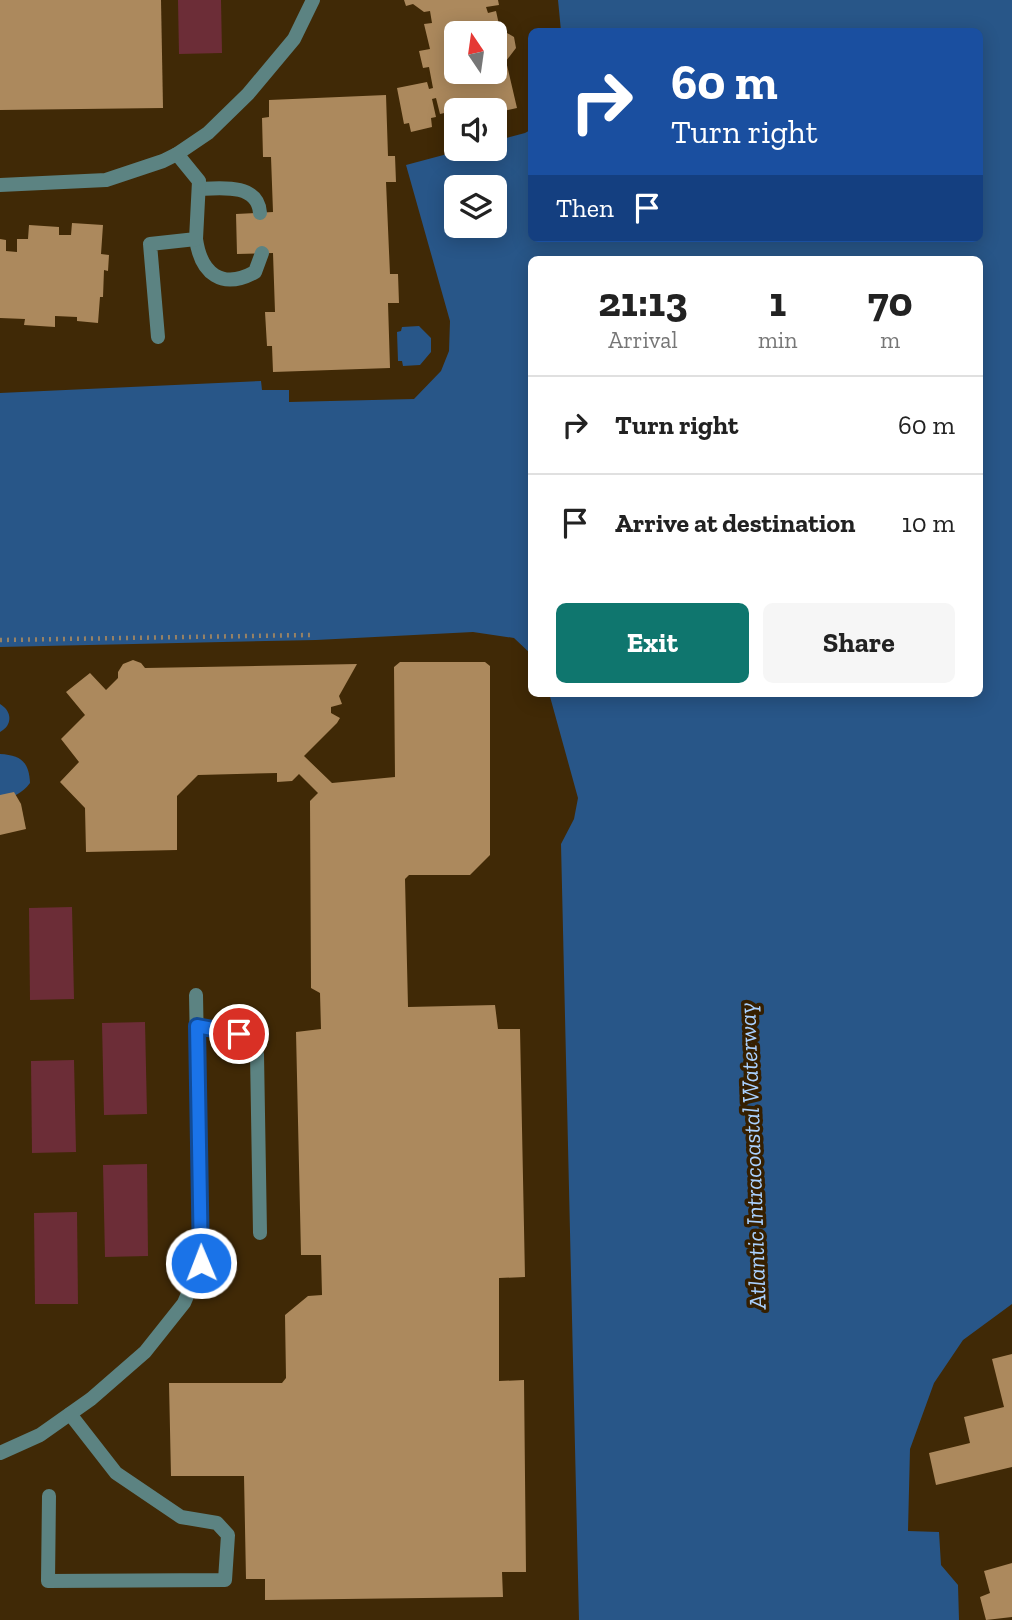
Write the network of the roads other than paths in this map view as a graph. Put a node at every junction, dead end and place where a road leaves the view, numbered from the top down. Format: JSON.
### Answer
{"nodes":[{"id":1,"x":313,"y":0,"type":"edge"},
{"id":2,"x":177,"y":154,"type":"junction"},
{"id":3,"x":0,"y":185,"type":"edge"},
{"id":4,"x":199,"y":189,"type":"junction"},
{"id":5,"x":260,"y":213,"type":"dead end"},
{"id":6,"x":196,"y":239,"type":"junction"},
{"id":7,"x":262,"y":253,"type":"dead end"},
{"id":8,"x":158,"y":337,"type":"dead end"},
{"id":9,"x":197,"y":995,"type":"dead end"},
{"id":10,"x":197,"y":1026,"type":"junction"},
{"id":11,"x":260,"y":1233,"type":"dead end"},
{"id":12,"x":70,"y":1414,"type":"junction"},
{"id":13,"x":0,"y":1453,"type":"edge"},
{"id":14,"x":48,"y":1496,"type":"dead end"}],
"edges":[{"from":1,"to":2,"type":"street"},
{"from":2,"to":3,"type":"street"},
{"from":2,"to":4,"type":"street"},
{"from":4,"to":5,"type":"street"},
{"from":4,"to":6,"type":"street"},
{"from":6,"to":7,"type":"street"},
{"from":6,"to":8,"type":"street"},
{"from":9,"to":10,"type":"street"},
{"from":10,"to":11,"type":"street"},
{"from":10,"to":12,"type":"street"},
{"from":12,"to":13,"type":"street"},
{"from":12,"to":14,"type":"street"}]}
